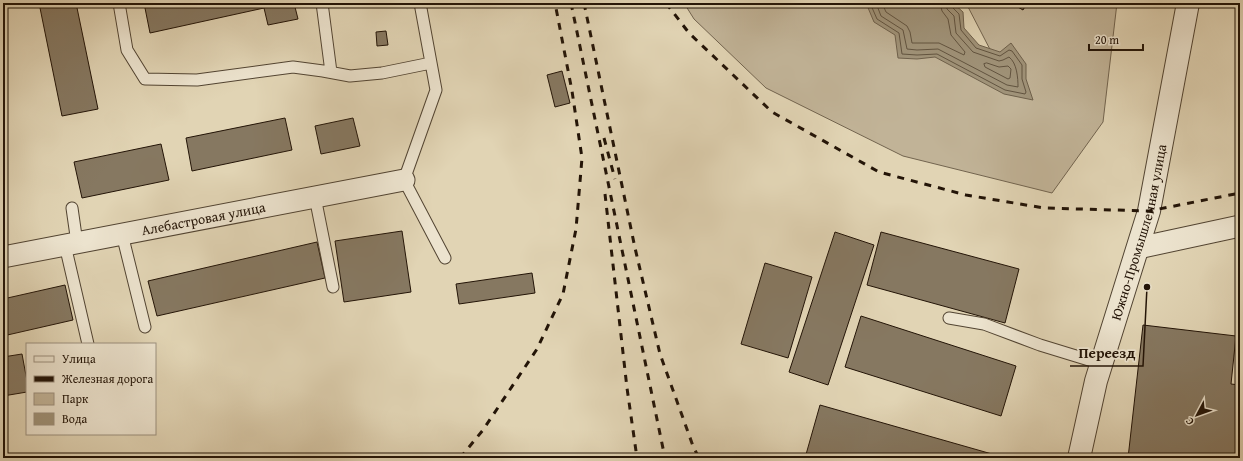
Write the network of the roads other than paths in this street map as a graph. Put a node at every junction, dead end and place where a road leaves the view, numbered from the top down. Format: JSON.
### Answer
{"nodes":[{"id":1,"x":119,"y":3,"type":"edge"},
{"id":2,"x":322,"y":3,"type":"edge"},
{"id":3,"x":420,"y":3,"type":"edge"},
{"id":4,"x":1188,"y":3,"type":"edge"},
{"id":5,"x":431,"y":63,"type":"junction"},
{"id":6,"x":331,"y":72,"type":"junction"},
{"id":7,"x":404,"y":180,"type":"junction"},
{"id":8,"x":315,"y":197,"type":"junction"},
{"id":9,"x":72,"y":208,"type":"dead end"},
{"id":10,"x":1240,"y":226,"type":"edge"},
{"id":11,"x":122,"y":234,"type":"junction"},
{"id":12,"x":71,"y":244,"type":"junction"},
{"id":13,"x":1138,"y":248,"type":"junction"},
{"id":14,"x":3,"y":258,"type":"edge"},
{"id":15,"x":445,"y":258,"type":"dead end"},
{"id":16,"x":334,"y":287,"type":"dead end"},
{"id":17,"x":949,"y":318,"type":"dead end"},
{"id":18,"x":144,"y":327,"type":"dead end"},
{"id":19,"x":88,"y":343,"type":"edge"},
{"id":20,"x":1102,"y":364,"type":"junction"},
{"id":21,"x":1079,"y":458,"type":"edge"}],
"edges":[{"from":1,"to":6,"type":"lane"},
{"from":2,"to":6,"type":"lane"},
{"from":3,"to":5,"type":"lane"},
{"from":4,"to":13,"type":"street","name":"Южно-Промышленная улица"},
{"from":5,"to":6,"type":"lane"},
{"from":5,"to":7,"type":"lane"},
{"from":7,"to":8,"type":"street","name":"Алебастровая улица"},
{"from":7,"to":15,"type":"lane"},
{"from":8,"to":11,"type":"street","name":"Алебастровая улица"},
{"from":8,"to":16,"type":"lane"},
{"from":9,"to":12,"type":"lane"},
{"from":10,"to":13,"type":"street"},
{"from":11,"to":12,"type":"street","name":"Алебастровая улица"},
{"from":11,"to":18,"type":"lane"},
{"from":12,"to":14,"type":"street","name":"Алебастровая улица"},
{"from":12,"to":19,"type":"lane"},
{"from":13,"to":20,"type":"street","name":"Южно-Промышленная улица"},
{"from":17,"to":20,"type":"lane"},
{"from":20,"to":21,"type":"street","name":"Южно-Промышленная улица"}]}
